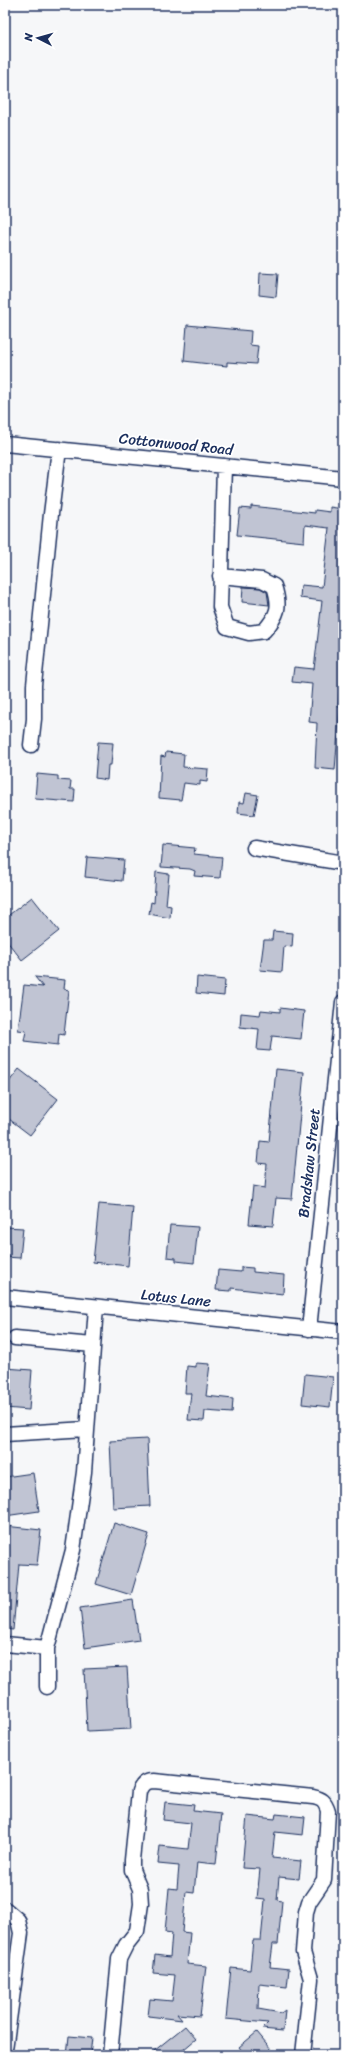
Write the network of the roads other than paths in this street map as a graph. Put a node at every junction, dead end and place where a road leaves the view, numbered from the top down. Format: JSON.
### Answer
{"nodes":[{"id":1,"x":5,"y":444,"type":"edge"},
{"id":2,"x":59,"y":449,"type":"junction"},
{"id":3,"x":224,"y":466,"type":"junction"},
{"id":4,"x":343,"y":478,"type":"edge"},
{"id":5,"x":220,"y":576,"type":"junction"},
{"id":6,"x":31,"y":745,"type":"dead end"},
{"id":7,"x":254,"y":848,"type":"dead end"},
{"id":8,"x":343,"y":864,"type":"edge"},
{"id":9,"x":343,"y":1002,"type":"edge"},
{"id":10,"x":5,"y":1297,"type":"edge"},
{"id":11,"x":96,"y":1307,"type":"junction"},
{"id":12,"x":309,"y":1329,"type":"junction"},
{"id":13,"x":343,"y":1332,"type":"edge"},
{"id":14,"x":15,"y":1338,"type":"dead end"},
{"id":15,"x":93,"y":1345,"type":"junction"},
{"id":16,"x":86,"y":1429,"type":"junction"},
{"id":17,"x":5,"y":1434,"type":"edge"},
{"id":18,"x":5,"y":1644,"type":"edge"},
{"id":19,"x":47,"y":1648,"type":"junction"},
{"id":20,"x":46,"y":1687,"type":"dead end"},
{"id":21,"x":5,"y":1909,"type":"edge"},
{"id":22,"x":5,"y":2050,"type":"edge"},
{"id":23,"x":110,"y":2055,"type":"edge"},
{"id":24,"x":303,"y":2055,"type":"edge"}],
"edges":[{"from":1,"to":2,"type":"street","name":"Cottonwood Road"},
{"from":2,"to":3,"type":"street","name":"Cottonwood Road"},
{"from":2,"to":6,"type":"street"},
{"from":3,"to":4,"type":"street","name":"Cottonwood Road"},
{"from":3,"to":5,"type":"street"},
{"from":5,"to":5,"type":"street"},
{"from":7,"to":8,"type":"street"},
{"from":9,"to":12,"type":"street","name":"Bradshaw Street"},
{"from":10,"to":11,"type":"street","name":"Lotus Lane"},
{"from":11,"to":12,"type":"street","name":"Lotus Lane"},
{"from":11,"to":15,"type":"street"},
{"from":12,"to":13,"type":"street","name":"Lotus Lane"},
{"from":14,"to":15,"type":"street"},
{"from":15,"to":16,"type":"street"},
{"from":16,"to":17,"type":"street"},
{"from":16,"to":19,"type":"street"},
{"from":18,"to":19,"type":"street"},
{"from":19,"to":20,"type":"street"},
{"from":21,"to":22,"type":"street"},
{"from":23,"to":24,"type":"street"}]}
